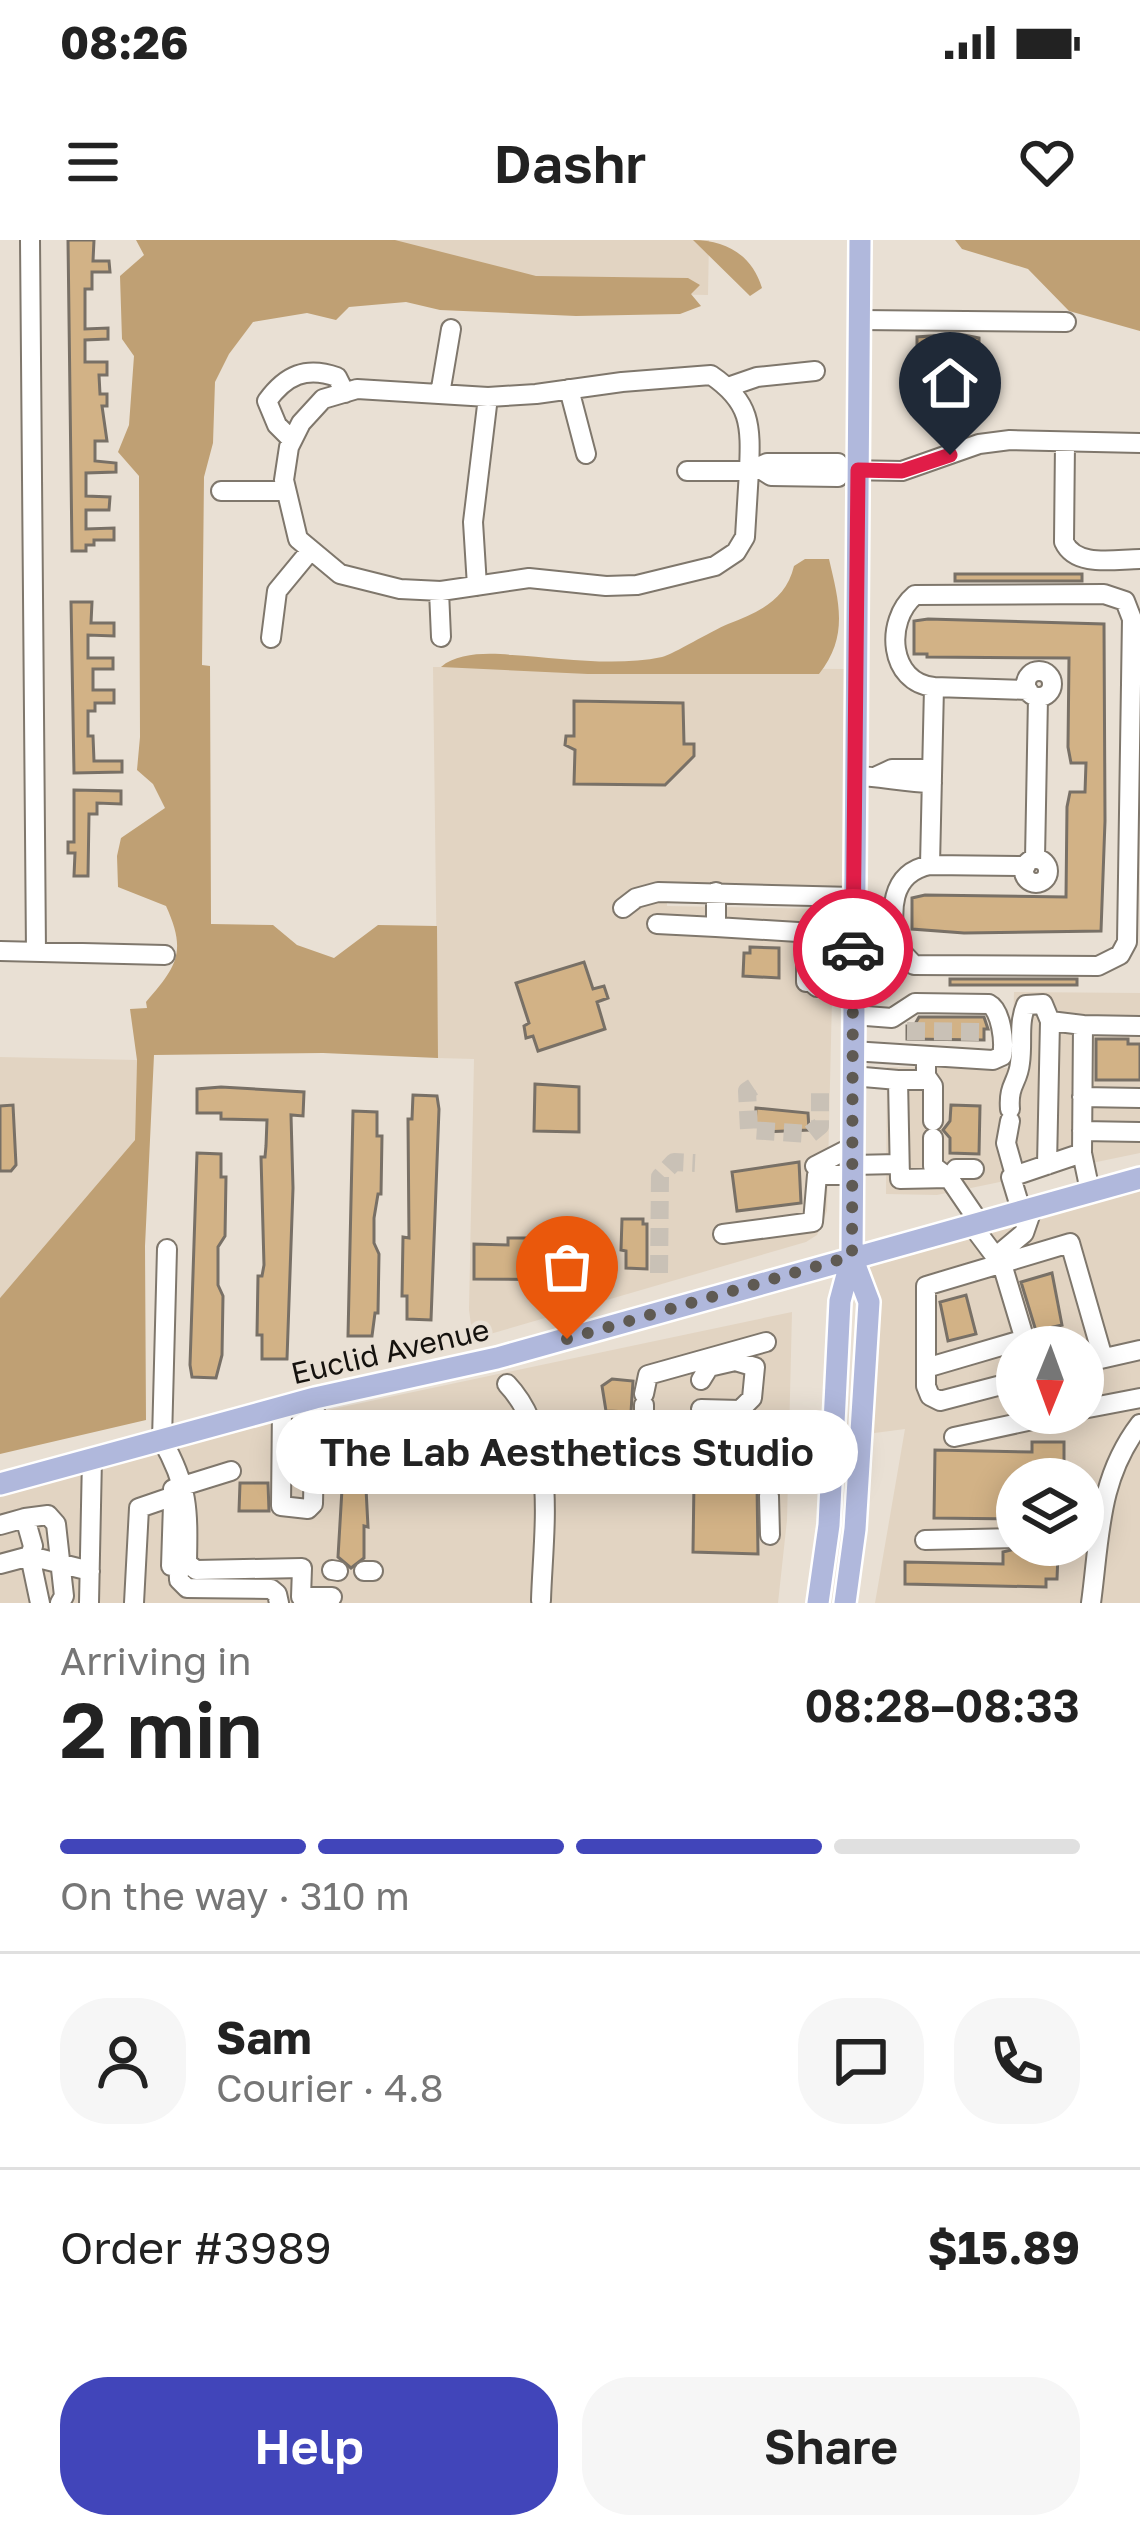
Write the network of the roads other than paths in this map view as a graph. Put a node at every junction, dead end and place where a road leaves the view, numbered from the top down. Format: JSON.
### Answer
{"nodes":[{"id":1,"x":30,"y":240,"type":"edge"},
{"id":2,"x":860,"y":240,"type":"edge"},
{"id":3,"x":859,"y":320,"type":"junction"},
{"id":4,"x":1066,"y":322,"type":"dead end"},
{"id":5,"x":451,"y":328,"type":"dead end"},
{"id":6,"x":815,"y":371,"type":"dead end"},
{"id":7,"x":728,"y":387,"type":"junction"},
{"id":8,"x":569,"y":389,"type":"junction"},
{"id":9,"x":344,"y":393,"type":"junction"},
{"id":10,"x":440,"y":394,"type":"junction"},
{"id":11,"x":488,"y":397,"type":"junction"},
{"id":12,"x":292,"y":440,"type":"junction"},
{"id":13,"x":1065,"y":442,"type":"junction"},
{"id":14,"x":1140,"y":442,"type":"edge"},
{"id":15,"x":586,"y":454,"type":"dead end"},
{"id":16,"x":754,"y":470,"type":"junction"},
{"id":17,"x":851,"y":470,"type":"junction"},
{"id":18,"x":687,"y":472,"type":"dead end"},
{"id":19,"x":221,"y":491,"type":"dead end"},
{"id":20,"x":286,"y":491,"type":"junction"},
{"id":21,"x":304,"y":545,"type":"junction"},
{"id":22,"x":1140,"y":559,"type":"edge"},
{"id":23,"x":477,"y":586,"type":"junction"},
{"id":24,"x":439,"y":591,"type":"junction"},
{"id":25,"x":441,"y":637,"type":"dead end"},
{"id":26,"x":271,"y":638,"type":"dead end"},
{"id":27,"x":934,"y":687,"type":"junction"},
{"id":28,"x":865,"y":776,"type":"junction"},
{"id":29,"x":932,"y":776,"type":"junction"},
{"id":30,"x":930,"y":865,"type":"junction"},
{"id":31,"x":716,"y":892,"type":"junction"},
{"id":32,"x":853,"y":897,"type":"junction"},
{"id":33,"x":623,"y":908,"type":"dead end"},
{"id":34,"x":657,"y":924,"type":"dead end"},
{"id":35,"x":716,"y":927,"type":"junction"},
{"id":36,"x":0,"y":951,"type":"edge"},
{"id":37,"x":36,"y":952,"type":"junction"},
{"id":38,"x":165,"y":956,"type":"dead end"},
{"id":39,"x":846,"y":982,"type":"junction"},
{"id":40,"x":853,"y":1015,"type":"junction"},
{"id":41,"x":1049,"y":1022,"type":"junction"},
{"id":42,"x":1083,"y":1024,"type":"junction"},
{"id":43,"x":1140,"y":1026,"type":"edge"},
{"id":44,"x":852,"y":1052,"type":"junction"},
{"id":45,"x":926,"y":1066,"type":"junction"},
{"id":46,"x":852,"y":1076,"type":"junction"},
{"id":47,"x":898,"y":1080,"type":"junction"},
{"id":48,"x":1082,"y":1096,"type":"junction"},
{"id":49,"x":1140,"y":1098,"type":"edge"},
{"id":50,"x":1082,"y":1131,"type":"junction"},
{"id":51,"x":1140,"y":1132,"type":"edge"},
{"id":52,"x":1082,"y":1153,"type":"junction"},
{"id":53,"x":852,"y":1162,"type":"junction"},
{"id":54,"x":898,"y":1164,"type":"junction"},
{"id":55,"x":1048,"y":1165,"type":"junction"},
{"id":56,"x":974,"y":1169,"type":"dead end"},
{"id":57,"x":816,"y":1171,"type":"junction"},
{"id":58,"x":1013,"y":1176,"type":"junction"},
{"id":59,"x":949,"y":1178,"type":"junction"},
{"id":60,"x":1140,"y":1178,"type":"edge"},
{"id":61,"x":1090,"y":1191,"type":"junction"},
{"id":62,"x":1027,"y":1209,"type":"junction"},
{"id":63,"x":975,"y":1223,"type":"junction"},
{"id":64,"x":723,"y":1234,"type":"dead end"},
{"id":65,"x":167,"y":1249,"type":"dead end"},
{"id":66,"x":852,"y":1256,"type":"junction"},
{"id":67,"x":1001,"y":1266,"type":"junction"},
{"id":68,"x":1020,"y":1326,"type":"edge"},
{"id":69,"x":1086,"y":1326,"type":"edge"},
{"id":70,"x":766,"y":1342,"type":"dead end"},
{"id":71,"x":996,"y":1350,"type":"edge"},
{"id":72,"x":1140,"y":1350,"type":"edge"},
{"id":73,"x":1104,"y":1358,"type":"edge"},
{"id":74,"x":926,"y":1368,"type":"junction"},
{"id":75,"x":701,"y":1370,"type":"junction"},
{"id":76,"x":996,"y":1387,"type":"edge"},
{"id":77,"x":314,"y":1398,"type":"junction"},
{"id":78,"x":1140,"y":1398,"type":"edge"},
{"id":79,"x":1104,"y":1405,"type":"edge"},
{"id":80,"x":282,"y":1407,"type":"junction"},
{"id":81,"x":1140,"y":1424,"type":"edge"},
{"id":82,"x":996,"y":1428,"type":"edge"},
{"id":83,"x":173,"y":1437,"type":"junction"},
{"id":84,"x":644,"y":1437,"type":"dead end"},
{"id":85,"x":954,"y":1437,"type":"dead end"},
{"id":86,"x":283,"y":1449,"type":"junction"},
{"id":87,"x":314,"y":1450,"type":"junction"},
{"id":88,"x":668,"y":1453,"type":"dead end"},
{"id":89,"x":92,"y":1458,"type":"junction"},
{"id":90,"x":539,"y":1462,"type":"dead end"},
{"id":91,"x":597,"y":1468,"type":"dead end"},
{"id":92,"x":230,"y":1472,"type":"dead end"},
{"id":93,"x":0,"y":1484,"type":"edge"},
{"id":94,"x":770,"y":1484,"type":"dead end"},
{"id":95,"x":171,"y":1492,"type":"junction"},
{"id":96,"x":1104,"y":1494,"type":"edge"},
{"id":97,"x":25,"y":1518,"type":"junction"},
{"id":98,"x":0,"y":1525,"type":"edge"},
{"id":99,"x":770,"y":1535,"type":"dead end"},
{"id":100,"x":996,"y":1538,"type":"edge"},
{"id":101,"x":925,"y":1540,"type":"dead end"},
{"id":102,"x":31,"y":1551,"type":"junction"},
{"id":103,"x":58,"y":1559,"type":"junction"},
{"id":104,"x":0,"y":1564,"type":"edge"},
{"id":105,"x":1091,"y":1566,"type":"edge"},
{"id":106,"x":90,"y":1567,"type":"junction"},
{"id":107,"x":332,"y":1597,"type":"dead end"},
{"id":108,"x":301,"y":1600,"type":"edge"},
{"id":109,"x":541,"y":1600,"type":"edge"},
{"id":110,"x":40,"y":1603,"type":"edge"},
{"id":111,"x":60,"y":1603,"type":"edge"},
{"id":112,"x":89,"y":1603,"type":"edge"},
{"id":113,"x":129,"y":1603,"type":"edge"},
{"id":114,"x":275,"y":1603,"type":"edge"},
{"id":115,"x":818,"y":1603,"type":"edge"},
{"id":116,"x":845,"y":1603,"type":"edge"},
{"id":117,"x":1091,"y":1603,"type":"edge"}],
"edges":[{"from":1,"to":37,"type":"street"},
{"from":2,"to":3,"type":"main road"},
{"from":3,"to":4,"type":"street"},
{"from":3,"to":17,"type":"main road"},
{"from":5,"to":10,"type":"street"},
{"from":6,"to":7,"type":"street"},
{"from":7,"to":8,"type":"street"},
{"from":7,"to":16,"type":"street"},
{"from":8,"to":11,"type":"street"},
{"from":8,"to":15,"type":"street"},
{"from":9,"to":10,"type":"street"},
{"from":9,"to":12,"type":"street"},
{"from":9,"to":12,"type":"street"},
{"from":10,"to":11,"type":"street"},
{"from":11,"to":23,"type":"street"},
{"from":12,"to":20,"type":"street"},
{"from":13,"to":14,"type":"street"},
{"from":13,"to":17,"type":"street"},
{"from":13,"to":22,"type":"street"},
{"from":16,"to":17,"type":"street"},
{"from":16,"to":18,"type":"street"},
{"from":16,"to":23,"type":"street"},
{"from":17,"to":28,"type":"main road"},
{"from":19,"to":20,"type":"street"},
{"from":20,"to":21,"type":"street"},
{"from":21,"to":24,"type":"street"},
{"from":21,"to":26,"type":"street"},
{"from":23,"to":24,"type":"street"},
{"from":24,"to":25,"type":"street"},
{"from":27,"to":29,"type":"street"},
{"from":27,"to":30,"type":"street"},
{"from":27,"to":30,"type":"street"},
{"from":28,"to":29,"type":"street"},
{"from":28,"to":32,"type":"main road"},
{"from":29,"to":30,"type":"street"},
{"from":31,"to":32,"type":"street"},
{"from":31,"to":33,"type":"street"},
{"from":31,"to":35,"type":"street"},
{"from":32,"to":39,"type":"main road"},
{"from":34,"to":35,"type":"street"},
{"from":35,"to":39,"type":"street"},
{"from":36,"to":37,"type":"street"},
{"from":37,"to":38,"type":"street"},
{"from":39,"to":40,"type":"main road"},
{"from":40,"to":44,"type":"main road"},
{"from":40,"to":45,"type":"street"},
{"from":41,"to":42,"type":"street"},
{"from":41,"to":55,"type":"street"},
{"from":41,"to":58,"type":"street"},
{"from":42,"to":43,"type":"street"},
{"from":42,"to":48,"type":"street"},
{"from":44,"to":45,"type":"street"},
{"from":44,"to":46,"type":"main road"},
{"from":45,"to":47,"type":"street"},
{"from":45,"to":59,"type":"street"},
{"from":46,"to":47,"type":"street"},
{"from":46,"to":53,"type":"main road"},
{"from":47,"to":54,"type":"street"},
{"from":48,"to":49,"type":"street"},
{"from":48,"to":50,"type":"street"},
{"from":50,"to":51,"type":"street"},
{"from":50,"to":52,"type":"street"},
{"from":52,"to":55,"type":"street"},
{"from":52,"to":61,"type":"street"},
{"from":53,"to":54,"type":"street"},
{"from":53,"to":57,"type":"street"},
{"from":53,"to":57,"type":"street"},
{"from":53,"to":66,"type":"main road"},
{"from":54,"to":59,"type":"street"},
{"from":55,"to":58,"type":"street"},
{"from":56,"to":59,"type":"street"},
{"from":57,"to":64,"type":"street"},
{"from":58,"to":62,"type":"street"},
{"from":59,"to":63,"type":"street"},
{"from":60,"to":61,"type":"main road","name":"Euclid Avenue"},
{"from":61,"to":62,"type":"main road","name":"Euclid Avenue"},
{"from":62,"to":63,"type":"main road","name":"Euclid Avenue"},
{"from":62,"to":67,"type":"street"},
{"from":63,"to":66,"type":"main road","name":"Euclid Avenue"},
{"from":63,"to":67,"type":"street"},
{"from":65,"to":83,"type":"street"},
{"from":66,"to":77,"type":"main road","name":"Euclid Avenue"},
{"from":66,"to":115,"type":"main road"},
{"from":66,"to":116,"type":"main road"},
{"from":67,"to":68,"type":"street"},
{"from":67,"to":69,"type":"street"},
{"from":67,"to":74,"type":"street"},
{"from":70,"to":75,"type":"street"},
{"from":71,"to":74,"type":"street"},
{"from":72,"to":73,"type":"street"},
{"from":74,"to":76,"type":"street"},
{"from":75,"to":75,"type":"street"},
{"from":75,"to":84,"type":"street"},
{"from":77,"to":80,"type":"main road","name":"Euclid Avenue"},
{"from":77,"to":87,"type":"street"},
{"from":78,"to":79,"type":"street"},
{"from":80,"to":83,"type":"main road","name":"Euclid Avenue"},
{"from":80,"to":86,"type":"street"},
{"from":81,"to":96,"type":"street"},
{"from":82,"to":85,"type":"street"},
{"from":83,"to":89,"type":"main road","name":"Euclid Avenue"},
{"from":83,"to":95,"type":"street"},
{"from":86,"to":87,"type":"street"},
{"from":86,"to":87,"type":"street"},
{"from":88,"to":91,"type":"street"},
{"from":89,"to":93,"type":"main road","name":"Euclid Avenue"},
{"from":89,"to":106,"type":"street"},
{"from":90,"to":109,"type":"street"},
{"from":92,"to":95,"type":"street"},
{"from":94,"to":99,"type":"street"},
{"from":95,"to":108,"type":"street"},
{"from":95,"to":113,"type":"street"},
{"from":95,"to":114,"type":"street"},
{"from":97,"to":98,"type":"street"},
{"from":97,"to":102,"type":"street"},
{"from":97,"to":103,"type":"street"},
{"from":100,"to":101,"type":"street"},
{"from":102,"to":103,"type":"street"},
{"from":102,"to":104,"type":"street"},
{"from":102,"to":110,"type":"street"},
{"from":103,"to":106,"type":"street"},
{"from":103,"to":111,"type":"street"},
{"from":105,"to":117,"type":"street"},
{"from":106,"to":112,"type":"street"},
{"from":107,"to":108,"type":"street"}]}
